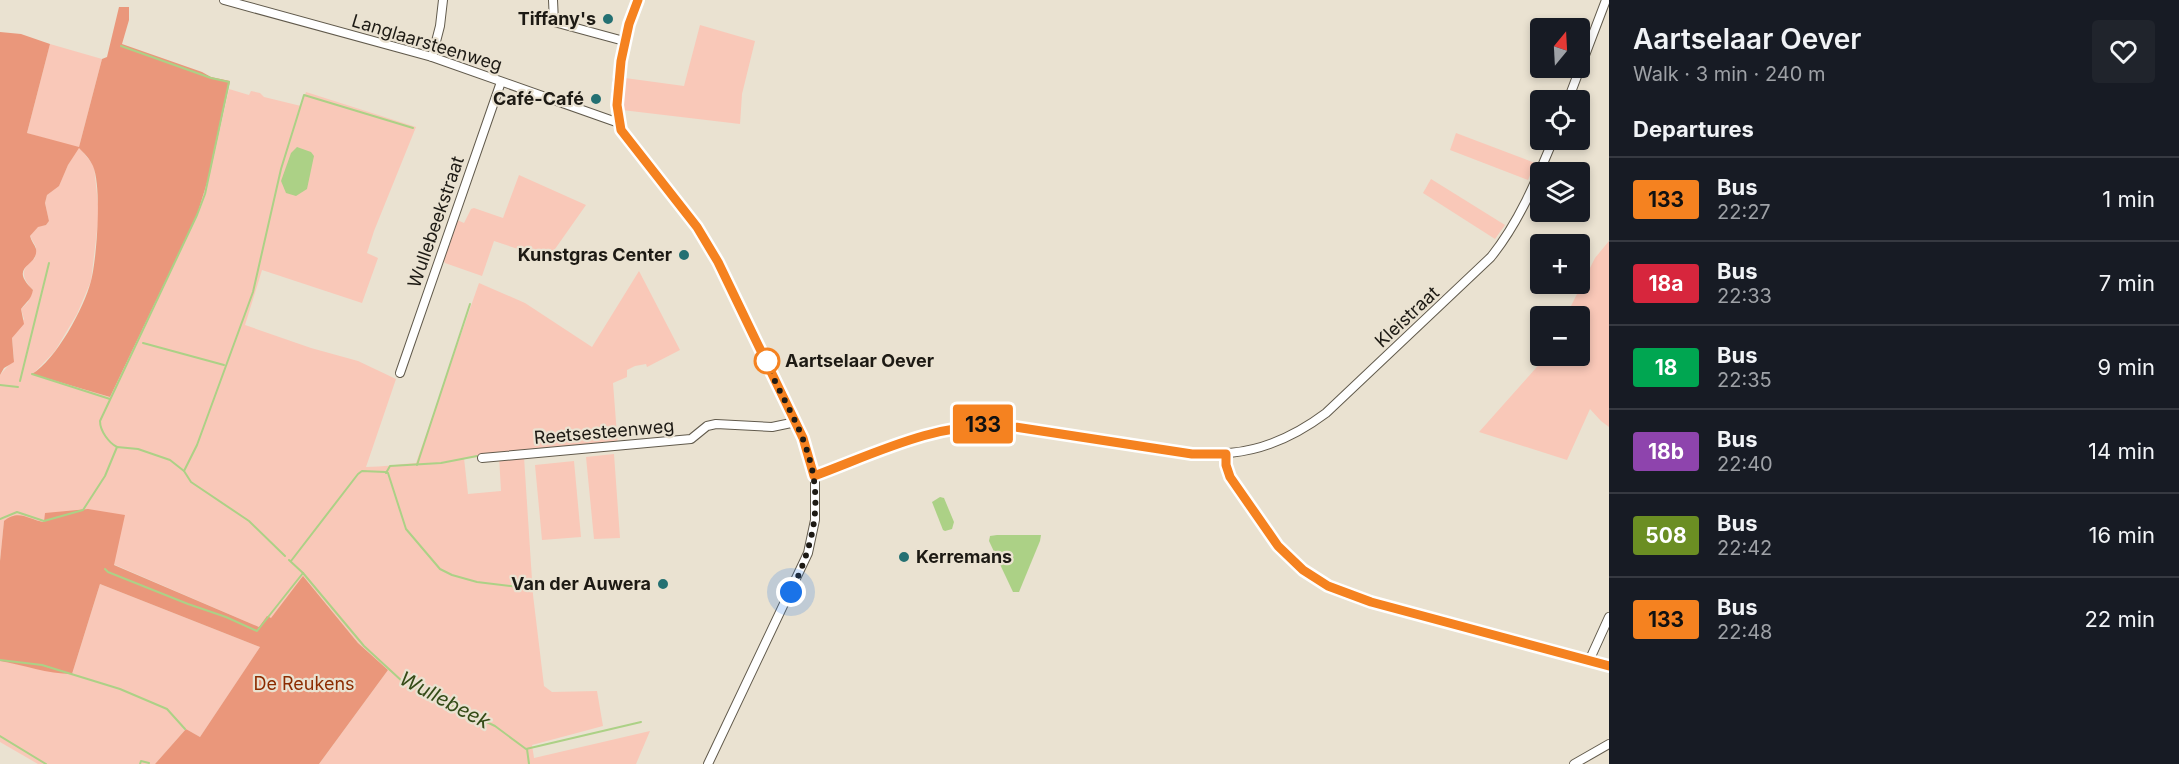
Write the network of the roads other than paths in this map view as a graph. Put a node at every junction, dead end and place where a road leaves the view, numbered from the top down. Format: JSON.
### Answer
{"nodes":[{"id":1,"x":224,"y":0,"type":"edge"},
{"id":2,"x":443,"y":0,"type":"edge"},
{"id":3,"x":553,"y":0,"type":"edge"},
{"id":4,"x":638,"y":0,"type":"edge"},
{"id":5,"x":1606,"y":0,"type":"edge"},
{"id":6,"x":624,"y":41,"type":"junction"},
{"id":7,"x":432,"y":57,"type":"junction"},
{"id":8,"x":501,"y":82,"type":"junction"},
{"id":9,"x":1572,"y":90,"type":"edge"},
{"id":10,"x":619,"y":123,"type":"junction"},
{"id":11,"x":1548,"y":150,"type":"edge"},
{"id":12,"x":400,"y":373,"type":"dead end"},
{"id":13,"x":796,"y":423,"type":"junction"},
{"id":14,"x":1226,"y":454,"type":"junction"},
{"id":15,"x":482,"y":458,"type":"dead end"},
{"id":16,"x":814,"y":476,"type":"junction"},
{"id":17,"x":1609,"y":617,"type":"edge"},
{"id":18,"x":1589,"y":661,"type":"junction"},
{"id":19,"x":1609,"y":666,"type":"edge"},
{"id":20,"x":1609,"y":744,"type":"edge"},
{"id":21,"x":708,"y":764,"type":"edge"},
{"id":22,"x":1574,"y":764,"type":"edge"}],
"edges":[{"from":1,"to":7,"type":"street","name":"Langlaarsteenweg"},
{"from":2,"to":7,"type":"street"},
{"from":3,"to":6,"type":"street"},
{"from":4,"to":6,"type":"street"},
{"from":5,"to":9,"type":"street"},
{"from":6,"to":10,"type":"street"},
{"from":7,"to":8,"type":"street","name":"Langlaarsteenweg"},
{"from":8,"to":10,"type":"street","name":"Langlaarsteenweg"},
{"from":8,"to":12,"type":"street","name":"Wullebeekstraat"},
{"from":10,"to":13,"type":"street"},
{"from":11,"to":14,"type":"street","name":"Kleistraat"},
{"from":13,"to":15,"type":"street","name":"Reetsesteenweg"},
{"from":13,"to":16,"type":"street"},
{"from":14,"to":16,"type":"street","name":"Kleistraat"},
{"from":14,"to":18,"type":"street"},
{"from":16,"to":21,"type":"street"},
{"from":17,"to":18,"type":"street"},
{"from":18,"to":19,"type":"street"},
{"from":20,"to":22,"type":"street"}]}
